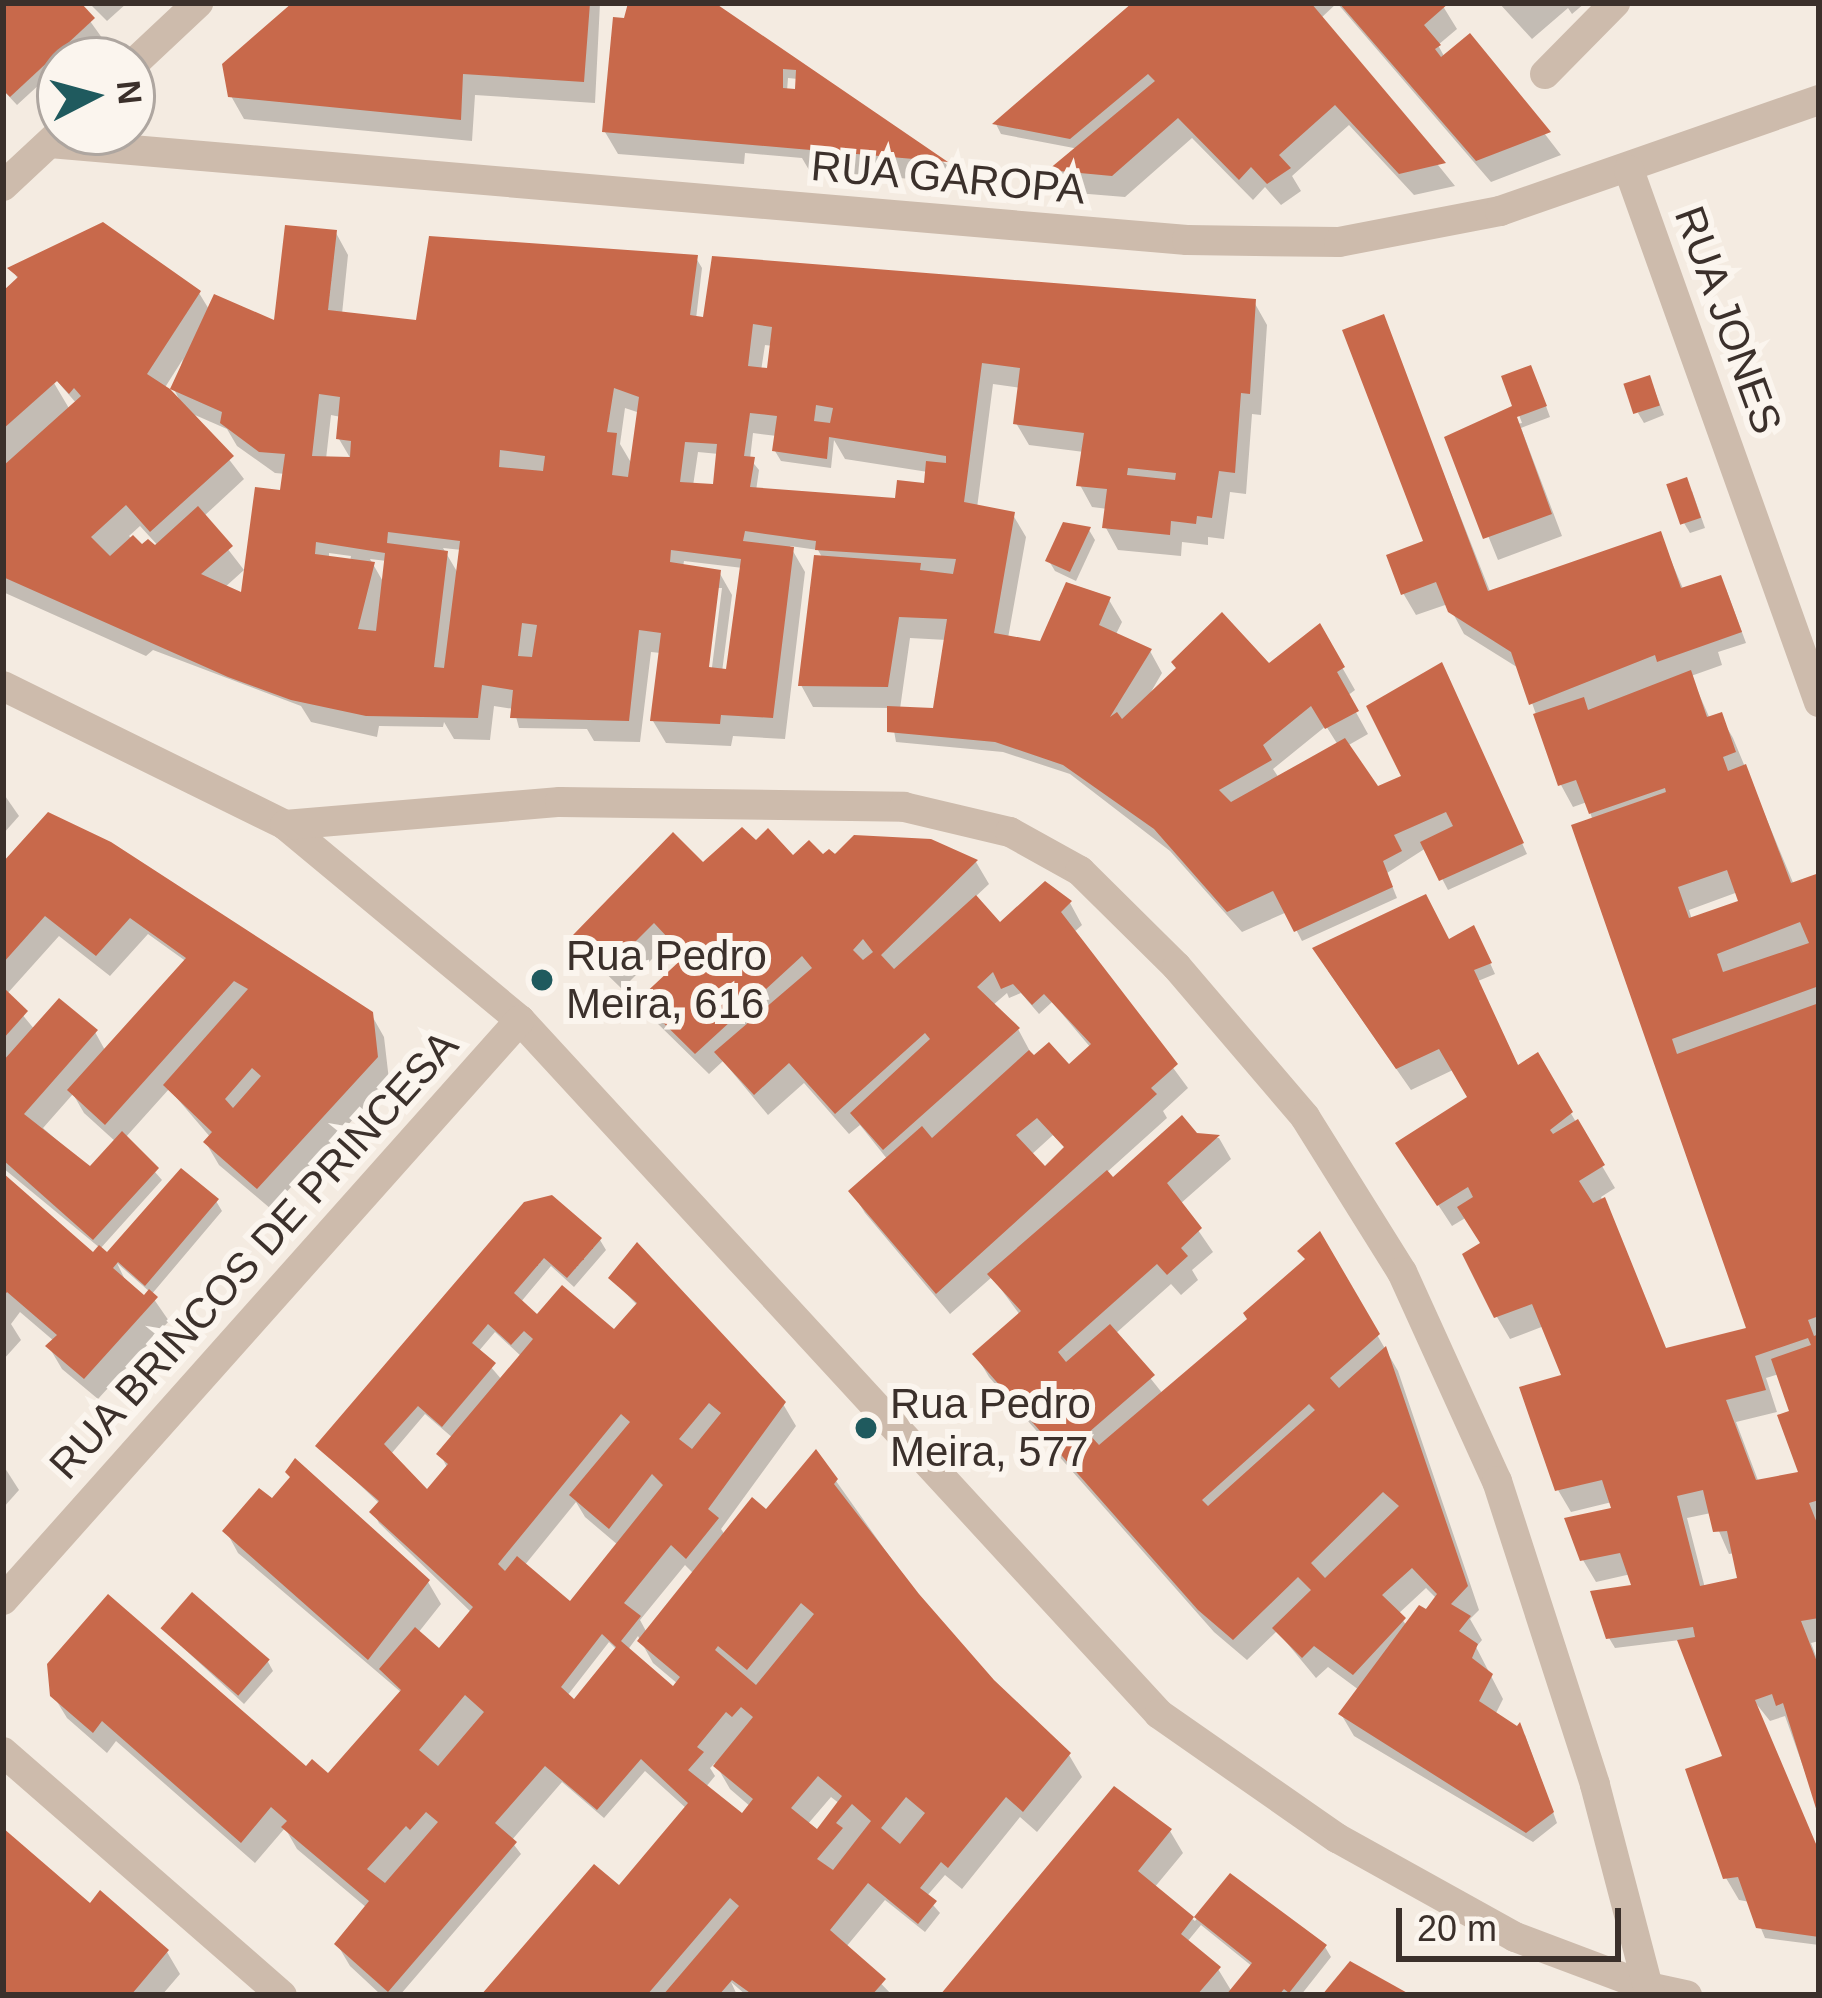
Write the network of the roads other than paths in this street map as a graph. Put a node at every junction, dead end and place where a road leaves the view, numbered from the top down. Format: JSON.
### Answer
{"nodes":[{"id":1,"x":198,"y":3,"type":"edge"},
{"id":2,"x":1615,"y":3,"type":"edge"},
{"id":3,"x":156,"y":42,"type":"edge"},
{"id":4,"x":1545,"y":74,"type":"dead end"},
{"id":5,"x":1819,"y":100,"type":"edge"},
{"id":6,"x":156,"y":146,"type":"edge"},
{"id":7,"x":36,"y":155,"type":"edge"},
{"id":8,"x":1629,"y":170,"type":"junction"},
{"id":9,"x":3,"y":186,"type":"edge"},
{"id":10,"x":3,"y":686,"type":"edge"},
{"id":11,"x":1819,"y":702,"type":"edge"},
{"id":12,"x":285,"y":825,"type":"junction"},
{"id":13,"x":520,"y":1020,"type":"junction"},
{"id":14,"x":3,"y":1600,"type":"edge"},
{"id":15,"x":3,"y":1751,"type":"edge"},
{"id":16,"x":1649,"y":1991,"type":"edge"},
{"id":17,"x":282,"y":1995,"type":"edge"},
{"id":18,"x":1687,"y":1995,"type":"edge"}],
"edges":[{"from":1,"to":3,"type":"street"},
{"from":2,"to":4,"type":"street"},
{"from":5,"to":8,"type":"street","name":"RUA GAROPA"},
{"from":6,"to":8,"type":"street","name":"RUA GAROPA"},
{"from":7,"to":9,"type":"street"},
{"from":8,"to":11,"type":"street","name":"RUA JONES"},
{"from":10,"to":12,"type":"street"},
{"from":12,"to":13,"type":"street"},
{"from":12,"to":16,"type":"street"},
{"from":13,"to":14,"type":"street","name":"RUA BRINCOS DE PRINCESA"},
{"from":13,"to":16,"type":"street"},
{"from":15,"to":17,"type":"street"},
{"from":16,"to":18,"type":"street"}]}
